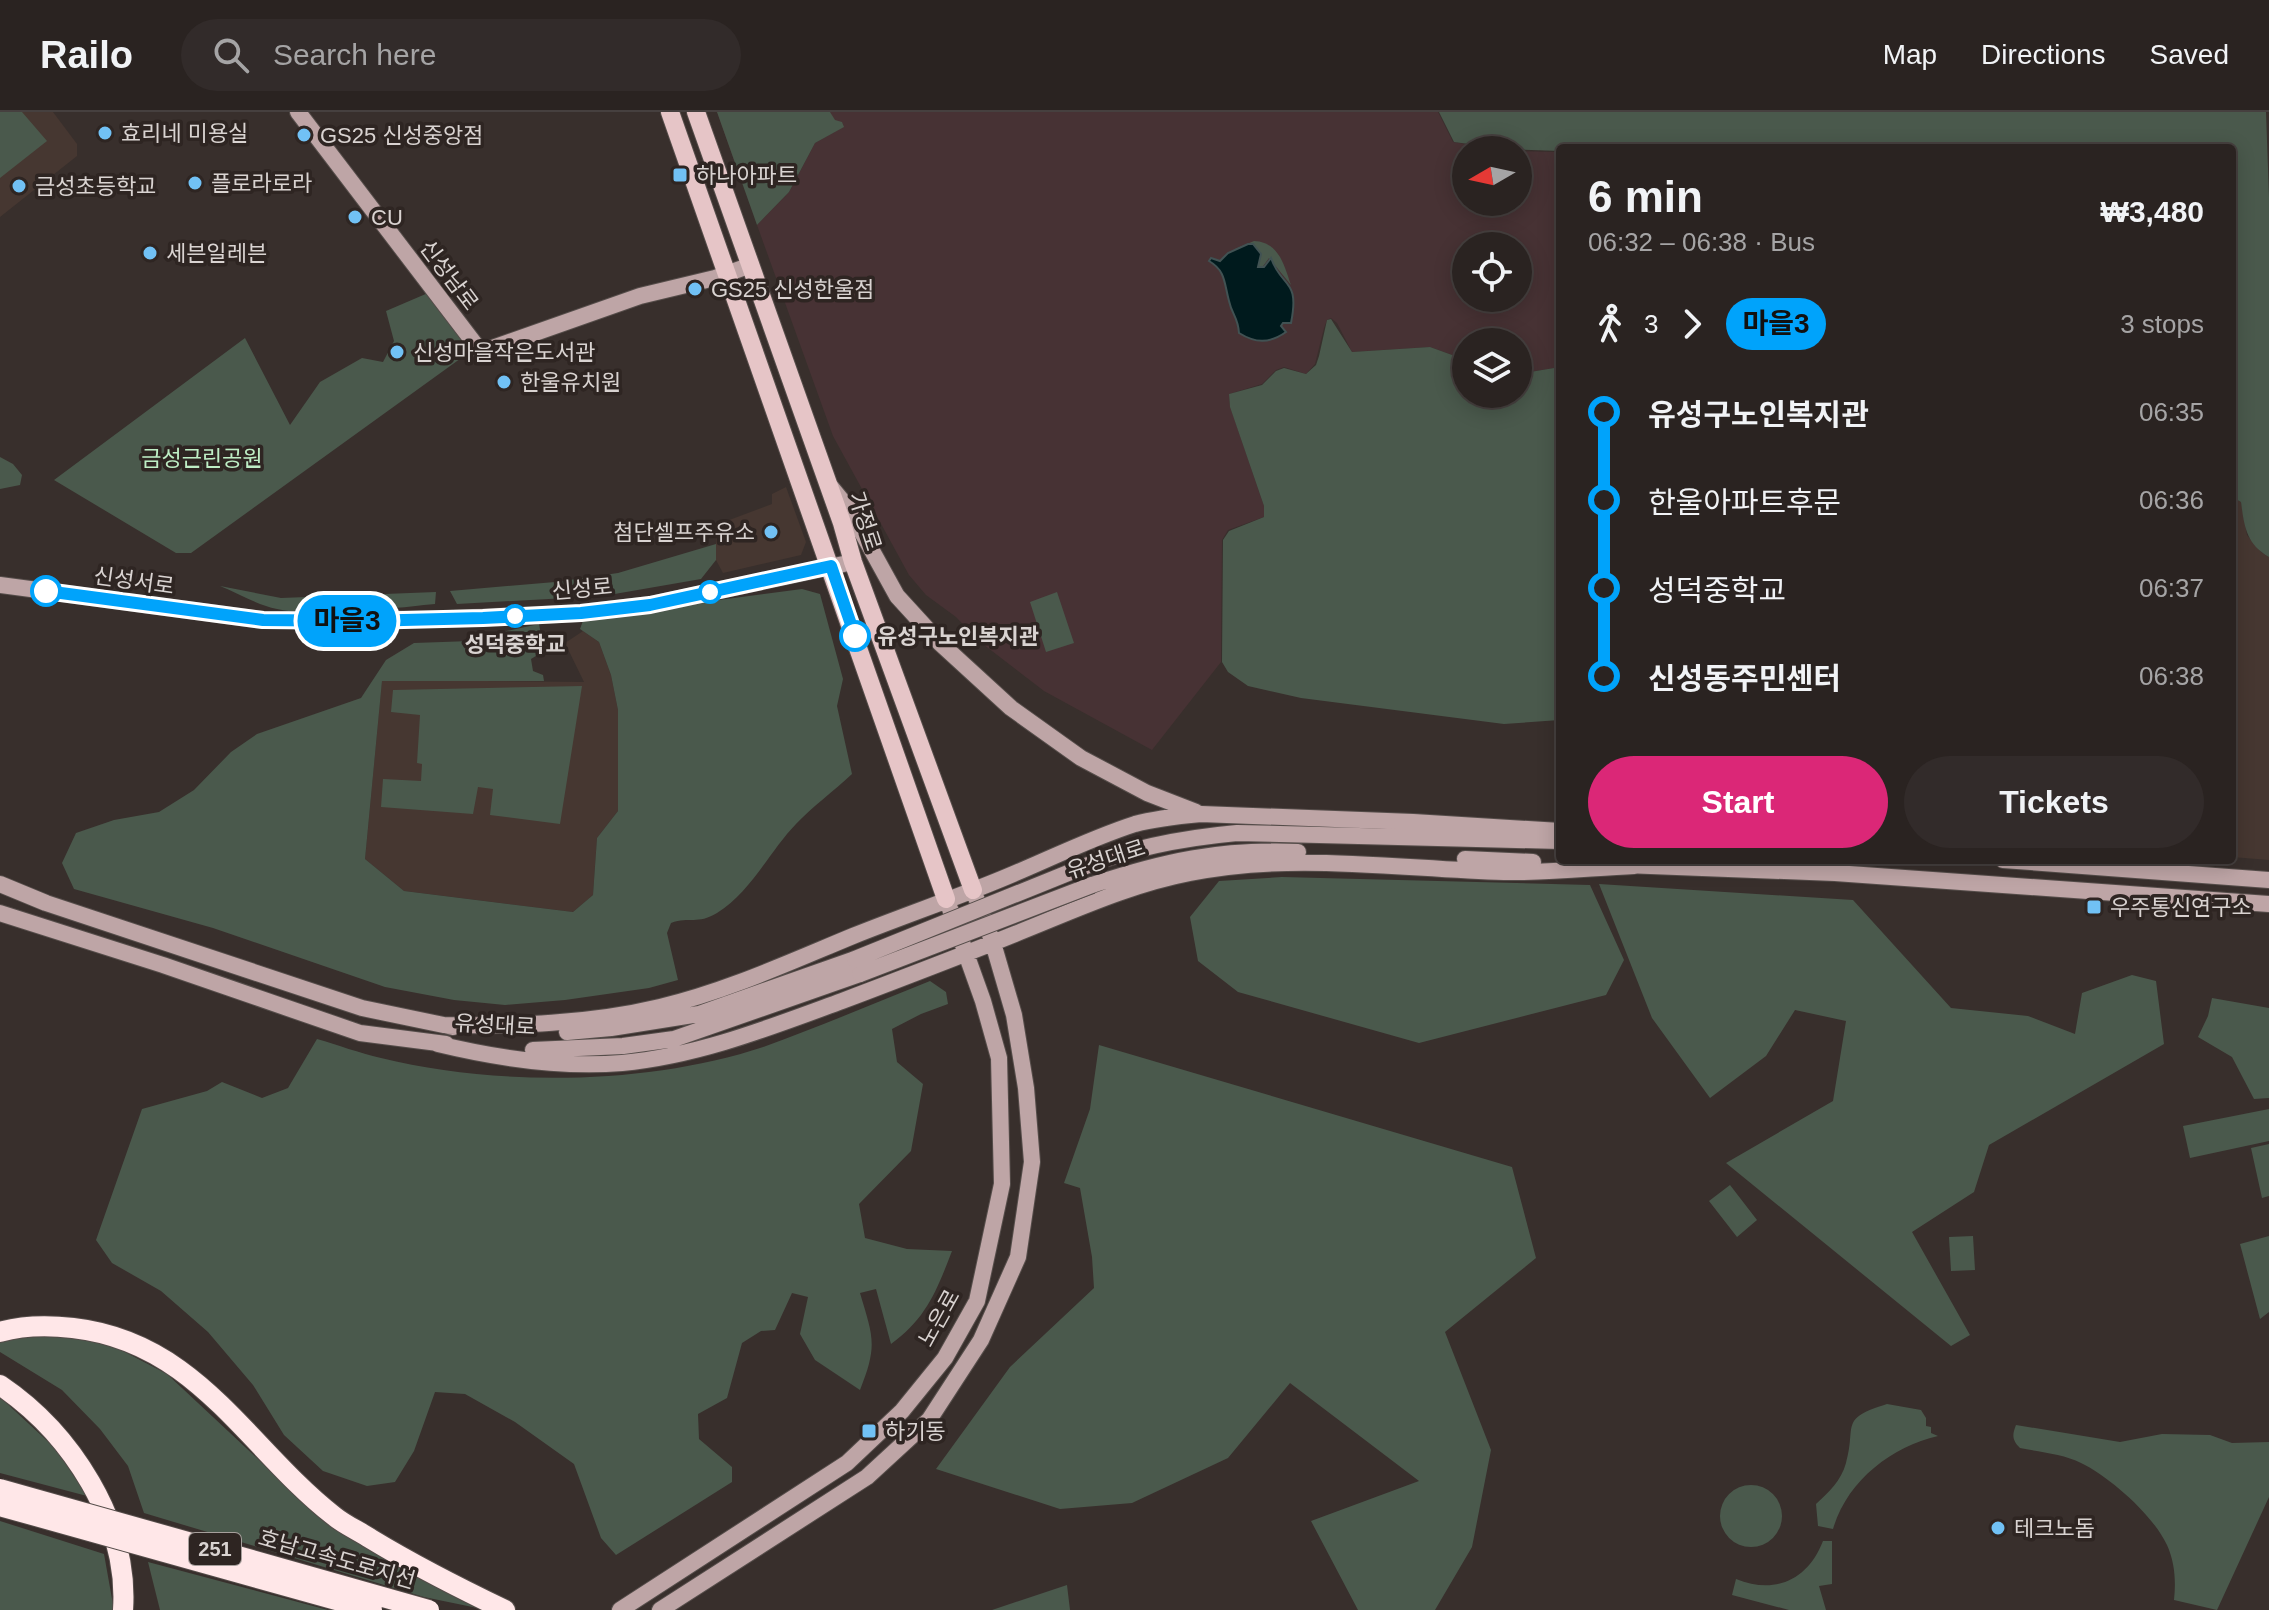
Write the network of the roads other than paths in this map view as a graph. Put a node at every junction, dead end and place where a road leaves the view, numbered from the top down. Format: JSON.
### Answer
{"nodes":[{"id":1,"x":298,"y":112,"type":"edge"},
{"id":2,"x":670,"y":112,"type":"edge"},
{"id":3,"x":696,"y":112,"type":"edge"},
{"id":4,"x":751,"y":265,"type":"junction"},
{"id":5,"x":727,"y":274,"type":"junction"},
{"id":6,"x":827,"y":482,"type":"junction"},
{"id":7,"x":853,"y":562,"type":"junction"},
{"id":8,"x":831,"y":566,"type":"junction"},
{"id":9,"x":0,"y":585,"type":"edge"},
{"id":10,"x":263,"y":620,"type":"joint"},
{"id":11,"x":1201,"y":814,"type":"junction"},
{"id":12,"x":1556,"y":831,"type":"edge"},
{"id":13,"x":1556,"y":841,"type":"edge"},
{"id":14,"x":1556,"y":863,"type":"edge"},
{"id":15,"x":1584,"y":864,"type":"edge"},
{"id":16,"x":2056,"y":864,"type":"edge"},
{"id":17,"x":1634,"y":866,"type":"junction"},
{"id":18,"x":2269,"y":880,"type":"edge"},
{"id":19,"x":0,"y":884,"type":"edge"},
{"id":20,"x":973,"y":890,"type":"junction"},
{"id":21,"x":946,"y":899,"type":"junction"},
{"id":22,"x":2269,"y":904,"type":"edge"},
{"id":23,"x":0,"y":913,"type":"edge"},
{"id":24,"x":993,"y":943,"type":"junction"},
{"id":25,"x":967,"y":953,"type":"junction"},
{"id":26,"x":858,"y":966,"type":"junction"},
{"id":27,"x":443,"y":1025,"type":"junction"},
{"id":28,"x":438,"y":1044,"type":"junction"},
{"id":29,"x":3,"y":1331,"type":"edge"},
{"id":30,"x":0,"y":1385,"type":"edge"},
{"id":31,"x":0,"y":1489,"type":"edge"},
{"id":32,"x":0,"y":1506,"type":"edge"},
{"id":33,"x":123,"y":1610,"type":"edge"},
{"id":34,"x":372,"y":1610,"type":"edge"},
{"id":35,"x":429,"y":1610,"type":"edge"},
{"id":36,"x":505,"y":1610,"type":"edge"},
{"id":37,"x":620,"y":1610,"type":"edge"},
{"id":38,"x":660,"y":1610,"type":"edge"}],
"edges":[{"from":1,"to":5,"type":"main road","name":"신성남로"},
{"from":2,"to":5,"type":"main road"},
{"from":3,"to":4,"type":"main road","name":"가정로"},
{"from":4,"to":5,"type":"main road"},
{"from":4,"to":6,"type":"main road","name":"가정로"},
{"from":5,"to":8,"type":"main road"},
{"from":6,"to":7,"type":"main road","name":"가정로"},
{"from":6,"to":11,"type":"main road"},
{"from":7,"to":8,"type":"main road","name":"신성로"},
{"from":7,"to":20,"type":"main road","name":"가정로"},
{"from":8,"to":10,"type":"main road","name":"신성로"},
{"from":8,"to":21,"type":"main road"},
{"from":9,"to":10,"type":"main road","name":"신성서로"},
{"from":11,"to":12,"type":"main road"},
{"from":11,"to":20,"type":"main road"},
{"from":13,"to":26,"type":"main road","name":"유성대로","bridge":true},
{"from":14,"to":26,"type":"main road","name":"유성대로","bridge":true},
{"from":15,"to":17,"type":"main road","name":"유성대로","bridge":true},
{"from":16,"to":18,"type":"main road"},
{"from":17,"to":22,"type":"main road","name":"유성대로"},
{"from":17,"to":24,"type":"main road"},
{"from":19,"to":27,"type":"main road","name":"유성대로"},
{"from":20,"to":21,"type":"main road"},
{"from":20,"to":24,"type":"main road","name":"가정로"},
{"from":21,"to":25,"type":"main road","name":"노은로"},
{"from":21,"to":27,"type":"main road"},
{"from":23,"to":28,"type":"main road","name":"유성대로"},
{"from":24,"to":25,"type":"main road"},
{"from":24,"to":38,"type":"main road","name":"노은로"},
{"from":25,"to":28,"type":"main road"},
{"from":25,"to":37,"type":"main road","name":"노은로"},
{"from":26,"to":27,"type":"main road","name":"유성대로"},
{"from":26,"to":28,"type":"main road","name":"유성대로"},
{"from":29,"to":36,"type":"highway"},
{"from":30,"to":33,"type":"highway"},
{"from":31,"to":35,"type":"highway","name":"호남고속도로지선","number":"251","bridge":true},
{"from":32,"to":34,"type":"highway","name":"호남고속도로지선","number":"251","bridge":true}]}
